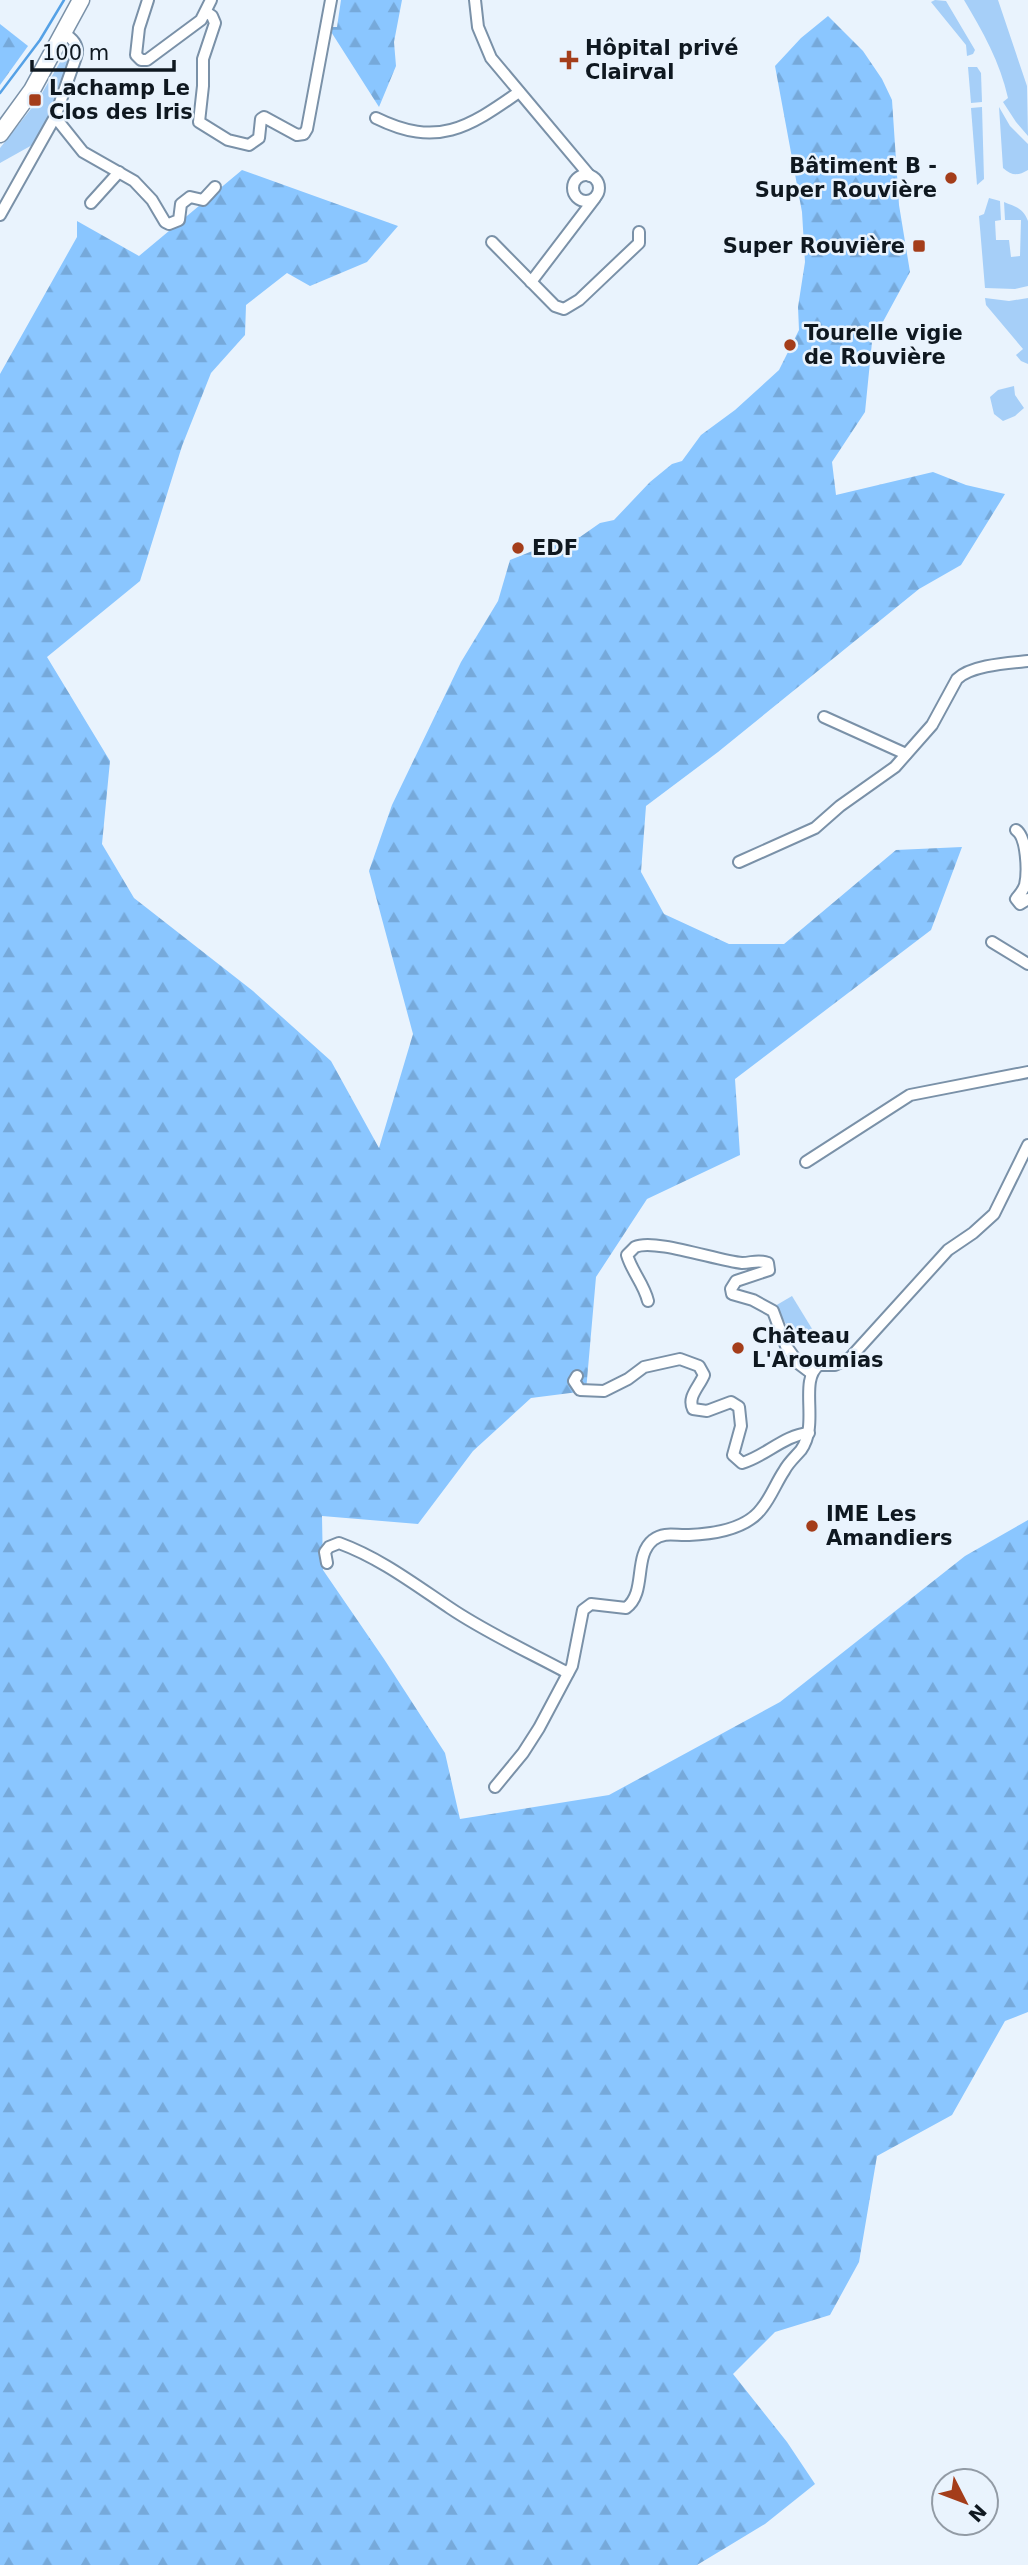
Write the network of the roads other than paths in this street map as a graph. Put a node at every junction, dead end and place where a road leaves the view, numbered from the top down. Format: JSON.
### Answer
{"nodes":[{"id":1,"x":81,"y":0,"type":"edge"},
{"id":2,"x":148,"y":0,"type":"edge"},
{"id":3,"x":211,"y":0,"type":"edge"},
{"id":4,"x":331,"y":0,"type":"edge"},
{"id":5,"x":475,"y":5,"type":"edge"},
{"id":6,"x":206,"y":12,"type":"junction"},
{"id":7,"x":62,"y":32,"type":"junction"},
{"id":8,"x":519,"y":92,"type":"junction"},
{"id":9,"x":55,"y":117,"type":"junction"},
{"id":10,"x":376,"y":118,"type":"dead end"},
{"id":11,"x":0,"y":134,"type":"edge"},
{"id":12,"x":119,"y":172,"type":"junction"},
{"id":13,"x":590,"y":176,"type":"junction"},
{"id":14,"x":215,"y":187,"type":"dead end"},
{"id":15,"x":595,"y":198,"type":"junction"},
{"id":16,"x":91,"y":203,"type":"dead end"},
{"id":17,"x":0,"y":215,"type":"edge"},
{"id":18,"x":639,"y":232,"type":"dead end"},
{"id":19,"x":492,"y":242,"type":"dead end"},
{"id":20,"x":531,"y":282,"type":"junction"},
{"id":21,"x":1028,"y":661,"type":"edge"},
{"id":22,"x":824,"y":717,"type":"dead end"},
{"id":23,"x":906,"y":754,"type":"junction"},
{"id":24,"x":1016,"y":830,"type":"dead end"},
{"id":25,"x":738,"y":862,"type":"dead end"},
{"id":26,"x":1028,"y":899,"type":"edge"},
{"id":27,"x":992,"y":942,"type":"dead end"},
{"id":28,"x":1028,"y":964,"type":"edge"},
{"id":29,"x":1028,"y":1072,"type":"edge"},
{"id":30,"x":1028,"y":1144,"type":"edge"},
{"id":31,"x":806,"y":1162,"type":"dead end"},
{"id":32,"x":648,"y":1301,"type":"dead end"},
{"id":33,"x":811,"y":1373,"type":"junction"},
{"id":34,"x":577,"y":1376,"type":"dead end"},
{"id":35,"x":808,"y":1433,"type":"junction"},
{"id":36,"x":327,"y":1563,"type":"dead end"},
{"id":37,"x":568,"y":1674,"type":"junction"},
{"id":38,"x":495,"y":1787,"type":"dead end"}],
"edges":[{"from":1,"to":7,"type":"main road"},
{"from":2,"to":6,"type":"street"},
{"from":3,"to":6,"type":"street"},
{"from":4,"to":6,"type":"street"},
{"from":5,"to":8,"type":"street"},
{"from":7,"to":9,"type":"street"},
{"from":7,"to":11,"type":"main road"},
{"from":8,"to":10,"type":"street"},
{"from":8,"to":13,"type":"street"},
{"from":9,"to":12,"type":"street"},
{"from":9,"to":17,"type":"street"},
{"from":12,"to":14,"type":"street"},
{"from":12,"to":16,"type":"street"},
{"from":13,"to":15,"type":"street"},
{"from":13,"to":15,"type":"street"},
{"from":15,"to":20,"type":"street"},
{"from":18,"to":20,"type":"street"},
{"from":19,"to":20,"type":"street"},
{"from":21,"to":23,"type":"street"},
{"from":22,"to":23,"type":"street"},
{"from":23,"to":25,"type":"street"},
{"from":24,"to":26,"type":"street"},
{"from":27,"to":28,"type":"street"},
{"from":29,"to":31,"type":"street"},
{"from":30,"to":33,"type":"street"},
{"from":32,"to":33,"type":"street"},
{"from":33,"to":35,"type":"street"},
{"from":34,"to":35,"type":"street"},
{"from":35,"to":37,"type":"street"},
{"from":36,"to":37,"type":"street"},
{"from":37,"to":38,"type":"street"}]}
